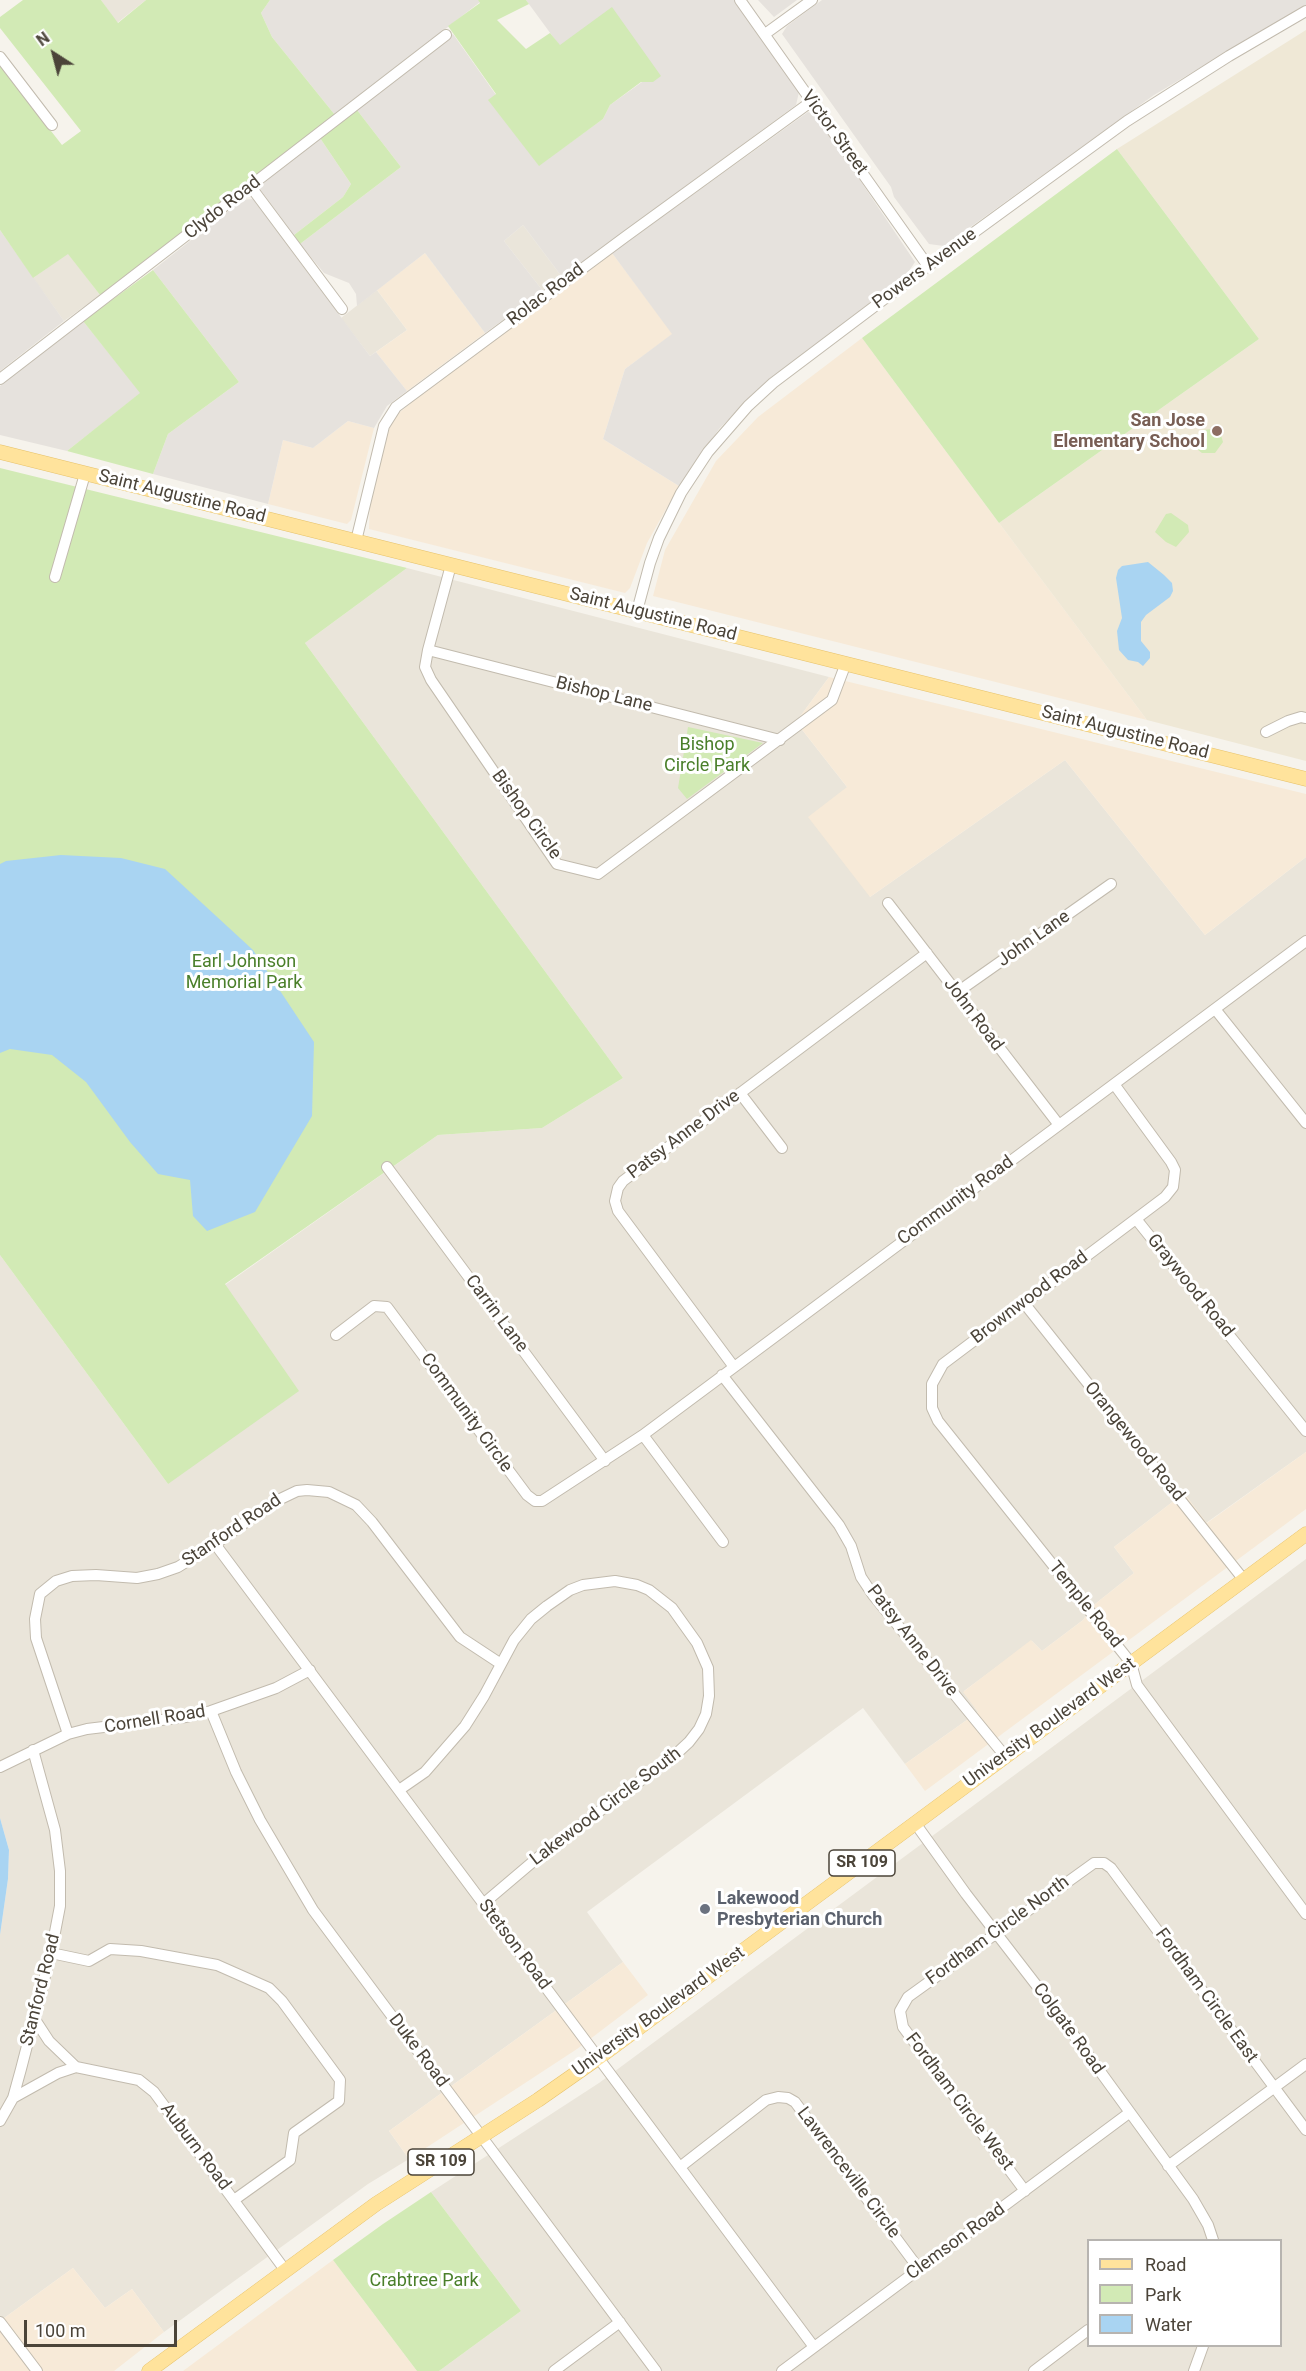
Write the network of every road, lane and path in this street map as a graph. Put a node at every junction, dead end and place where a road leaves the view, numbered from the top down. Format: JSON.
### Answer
{"nodes":[{"id":1,"x":740,"y":0,"type":"edge"},
{"id":2,"x":812,"y":0,"type":"edge"},
{"id":3,"x":1306,"y":11,"type":"edge"},
{"id":4,"x":765,"y":34,"type":"junction"},
{"id":5,"x":446,"y":35,"type":"dead end"},
{"id":6,"x":0,"y":57,"type":"edge"},
{"id":7,"x":812,"y":101,"type":"junction"},
{"id":8,"x":52,"y":125,"type":"dead end"},
{"id":9,"x":250,"y":187,"type":"junction"},
{"id":10,"x":928,"y":266,"type":"junction"},
{"id":11,"x":342,"y":309,"type":"dead end"},
{"id":12,"x":0,"y":379,"type":"edge"},
{"id":13,"x":0,"y":452,"type":"edge"},
{"id":14,"x":85,"y":474,"type":"junction"},
{"id":15,"x":356,"y":541,"type":"junction"},
{"id":16,"x":451,"y":565,"type":"junction"},
{"id":17,"x":55,"y":577,"type":"dead end"},
{"id":18,"x":637,"y":611,"type":"junction"},
{"id":19,"x":428,"y":650,"type":"junction"},
{"id":20,"x":846,"y":663,"type":"junction"},
{"id":21,"x":1306,"y":718,"type":"edge"},
{"id":22,"x":1266,"y":732,"type":"dead end"},
{"id":23,"x":780,"y":740,"type":"junction"},
{"id":24,"x":1306,"y":778,"type":"edge"},
{"id":25,"x":1111,"y":884,"type":"dead end"},
{"id":26,"x":888,"y":903,"type":"dead end"},
{"id":27,"x":1306,"y":941,"type":"edge"},
{"id":28,"x":927,"y":953,"type":"junction"},
{"id":29,"x":956,"y":993,"type":"junction"},
{"id":30,"x":1215,"y":1009,"type":"junction"},
{"id":31,"x":1114,"y":1084,"type":"junction"},
{"id":32,"x":740,"y":1093,"type":"junction"},
{"id":33,"x":1306,"y":1123,"type":"edge"},
{"id":34,"x":1059,"y":1125,"type":"junction"},
{"id":35,"x":782,"y":1148,"type":"dead end"},
{"id":36,"x":387,"y":1167,"type":"dead end"},
{"id":37,"x":1136,"y":1219,"type":"junction"},
{"id":38,"x":1024,"y":1303,"type":"junction"},
{"id":39,"x":336,"y":1335,"type":"dead end"},
{"id":40,"x":734,"y":1367,"type":"junction"},
{"id":41,"x":722,"y":1375,"type":"junction"},
{"id":42,"x":932,"y":1384,"type":"joint"},
{"id":43,"x":1306,"y":1431,"type":"edge"},
{"id":44,"x":643,"y":1435,"type":"junction"},
{"id":45,"x":605,"y":1461,"type":"junction"},
{"id":46,"x":1306,"y":1533,"type":"edge"},
{"id":47,"x":723,"y":1542,"type":"dead end"},
{"id":48,"x":215,"y":1544,"type":"junction"},
{"id":49,"x":1244,"y":1580,"type":"junction"},
{"id":50,"x":1131,"y":1663,"type":"junction"},
{"id":51,"x":501,"y":1664,"type":"junction"},
{"id":52,"x":310,"y":1670,"type":"junction"},
{"id":53,"x":211,"y":1712,"type":"junction"},
{"id":54,"x":68,"y":1734,"type":"junction"},
{"id":55,"x":33,"y":1750,"type":"junction"},
{"id":56,"x":1005,"y":1756,"type":"junction"},
{"id":57,"x":0,"y":1767,"type":"edge"},
{"id":58,"x":399,"y":1790,"type":"junction"},
{"id":59,"x":915,"y":1823,"type":"junction"},
{"id":60,"x":1104,"y":1863,"type":"joint"},
{"id":61,"x":483,"y":1904,"type":"junction"},
{"id":62,"x":1306,"y":1914,"type":"edge"},
{"id":63,"x":996,"y":1932,"type":"junction"},
{"id":64,"x":51,"y":1953,"type":"junction"},
{"id":65,"x":900,"y":2011,"type":"joint"},
{"id":66,"x":34,"y":2018,"type":"junction"},
{"id":67,"x":598,"y":2058,"type":"junction"},
{"id":68,"x":1306,"y":2064,"type":"edge"},
{"id":69,"x":76,"y":2067,"type":"junction"},
{"id":70,"x":1274,"y":2088,"type":"junction"},
{"id":71,"x":13,"y":2098,"type":"junction"},
{"id":72,"x":1129,"y":2113,"type":"junction"},
{"id":73,"x":0,"y":2121,"type":"edge"},
{"id":74,"x":1306,"y":2130,"type":"edge"},
{"id":75,"x":481,"y":2136,"type":"junction"},
{"id":76,"x":1168,"y":2166,"type":"junction"},
{"id":77,"x":680,"y":2167,"type":"junction"},
{"id":78,"x":1025,"y":2191,"type":"junction"},
{"id":79,"x":234,"y":2200,"type":"junction"},
{"id":80,"x":1212,"y":2239,"type":"edge"},
{"id":81,"x":919,"y":2269,"type":"junction"},
{"id":82,"x":285,"y":2270,"type":"junction"},
{"id":83,"x":0,"y":2322,"type":"edge"},
{"id":84,"x":620,"y":2322,"type":"junction"},
{"id":85,"x":1087,"y":2331,"type":"edge"},
{"id":86,"x":814,"y":2347,"type":"junction"},
{"id":87,"x":1203,"y":2347,"type":"edge"},
{"id":88,"x":37,"y":2371,"type":"edge"},
{"id":89,"x":149,"y":2371,"type":"edge"},
{"id":90,"x":554,"y":2371,"type":"edge"},
{"id":91,"x":656,"y":2371,"type":"edge"},
{"id":92,"x":782,"y":2371,"type":"edge"},
{"id":93,"x":1034,"y":2371,"type":"edge"},
{"id":94,"x":1194,"y":2371,"type":"edge"}],
"edges":[{"from":1,"to":4,"type":"street","name":"Victor Street"},
{"from":2,"to":4,"type":"street"},
{"from":3,"to":10,"type":"street","name":"Powers Avenue"},
{"from":4,"to":7,"type":"street","name":"Victor Street"},
{"from":5,"to":9,"type":"street","name":"Clydo Road"},
{"from":6,"to":8,"type":"street"},
{"from":7,"to":10,"type":"street","name":"Victor Street"},
{"from":7,"to":15,"type":"street","name":"Rolac Road"},
{"from":9,"to":11,"type":"street"},
{"from":9,"to":12,"type":"street","name":"Clydo Road"},
{"from":10,"to":18,"type":"street","name":"Powers Avenue"},
{"from":13,"to":14,"type":"main road","name":"Saint Augustine Road"},
{"from":14,"to":15,"type":"main road","name":"Saint Augustine Road"},
{"from":14,"to":17,"type":"street"},
{"from":15,"to":16,"type":"main road","name":"Saint Augustine Road"},
{"from":16,"to":18,"type":"main road","name":"Saint Augustine Road"},
{"from":16,"to":19,"type":"street","name":"Bishop Circle"},
{"from":18,"to":20,"type":"main road","name":"Saint Augustine Road"},
{"from":19,"to":23,"type":"street","name":"Bishop Lane"},
{"from":19,"to":23,"type":"street","name":"Bishop Circle"},
{"from":20,"to":23,"type":"street","name":"Bishop Circle"},
{"from":20,"to":24,"type":"main road","name":"Saint Augustine Road"},
{"from":21,"to":22,"type":"street"},
{"from":25,"to":29,"type":"street","name":"John Lane"},
{"from":26,"to":28,"type":"street","name":"John Road"},
{"from":27,"to":30,"type":"street","name":"Community Road"},
{"from":28,"to":29,"type":"street","name":"John Road"},
{"from":28,"to":32,"type":"street","name":"Patsy Anne Drive"},
{"from":29,"to":34,"type":"street","name":"John Road"},
{"from":30,"to":31,"type":"street","name":"Community Road"},
{"from":30,"to":33,"type":"street"},
{"from":31,"to":34,"type":"street","name":"Community Road"},
{"from":31,"to":37,"type":"street","name":"Graywood Road"},
{"from":32,"to":35,"type":"street"},
{"from":32,"to":40,"type":"street","name":"Patsy Anne Drive"},
{"from":34,"to":40,"type":"street","name":"Community Road"},
{"from":36,"to":45,"type":"street","name":"Carrin Lane"},
{"from":37,"to":38,"type":"street","name":"Brownwood Road"},
{"from":37,"to":43,"type":"street","name":"Graywood Road"},
{"from":38,"to":42,"type":"street","name":"Brownwood Road"},
{"from":38,"to":49,"type":"street","name":"Orangewood Road"},
{"from":39,"to":45,"type":"street","name":"Community Circle"},
{"from":40,"to":41,"type":"street","name":"Community Road"},
{"from":41,"to":44,"type":"street","name":"Community Road"},
{"from":41,"to":56,"type":"street","name":"Patsy Anne Drive"},
{"from":42,"to":50,"type":"street","name":"Temple Road"},
{"from":44,"to":45,"type":"street","name":"Community Road"},
{"from":44,"to":47,"type":"street"},
{"from":46,"to":49,"type":"main road","name":"University Boulevard West","number":"SR 109"},
{"from":48,"to":51,"type":"street","name":"Stanford Road"},
{"from":48,"to":52,"type":"street","name":"Stetson Road"},
{"from":48,"to":54,"type":"street","name":"Stanford Road"},
{"from":49,"to":50,"type":"main road","name":"University Boulevard West","number":"SR 109"},
{"from":50,"to":56,"type":"main road","name":"University Boulevard West","number":"SR 109"},
{"from":50,"to":62,"type":"street","name":"Temple Road"},
{"from":51,"to":58,"type":"street"},
{"from":51,"to":61,"type":"street","name":"Lakewood Circle South"},
{"from":52,"to":53,"type":"street","name":"Cornell Road"},
{"from":52,"to":58,"type":"street","name":"Stetson Road"},
{"from":53,"to":54,"type":"street","name":"Cornell Road"},
{"from":53,"to":75,"type":"street","name":"Duke Road"},
{"from":54,"to":55,"type":"street","name":"Cornell Road"},
{"from":55,"to":57,"type":"street","name":"Cornell Road"},
{"from":55,"to":64,"type":"street","name":"Stanford Road"},
{"from":56,"to":59,"type":"main road","name":"University Boulevard West","number":"SR 109"},
{"from":58,"to":61,"type":"street","name":"Stetson Road"},
{"from":59,"to":63,"type":"street","name":"Colgate Road"},
{"from":59,"to":67,"type":"main road","name":"University Boulevard West","number":"SR 109"},
{"from":60,"to":63,"type":"street","name":"Fordham Circle North"},
{"from":60,"to":70,"type":"street","name":"Fordham Circle East"},
{"from":61,"to":67,"type":"street","name":"Stetson Road"},
{"from":63,"to":65,"type":"street","name":"Fordham Circle North"},
{"from":63,"to":72,"type":"street","name":"Colgate Road"},
{"from":64,"to":66,"type":"street","name":"Stanford Road"},
{"from":64,"to":79,"type":"street"},
{"from":65,"to":78,"type":"street","name":"Fordham Circle West"},
{"from":66,"to":69,"type":"street"},
{"from":66,"to":71,"type":"street","name":"Stanford Road"},
{"from":67,"to":75,"type":"main road","name":"University Boulevard West","number":"SR 109"},
{"from":67,"to":77,"type":"street","name":"Stetson Road"},
{"from":68,"to":70,"type":"street"},
{"from":69,"to":71,"type":"street"},
{"from":69,"to":79,"type":"street","name":"Auburn Road"},
{"from":70,"to":74,"type":"street","name":"Fordham Circle East"},
{"from":70,"to":76,"type":"street"},
{"from":71,"to":73,"type":"street","name":"Stanford Road"},
{"from":72,"to":76,"type":"street","name":"Colgate Road"},
{"from":72,"to":78,"type":"street","name":"Clemson Road"},
{"from":75,"to":82,"type":"main road","name":"University Boulevard West","number":"SR 109"},
{"from":75,"to":84,"type":"street","name":"Duke Road"},
{"from":76,"to":80,"type":"street","name":"Colgate Road"},
{"from":77,"to":81,"type":"street","name":"Lawrenceville Circle"},
{"from":77,"to":86,"type":"street","name":"Stetson Road"},
{"from":78,"to":81,"type":"street","name":"Clemson Road"},
{"from":79,"to":82,"type":"street","name":"Auburn Road"},
{"from":81,"to":86,"type":"street","name":"Clemson Road"},
{"from":82,"to":89,"type":"main road","name":"University Boulevard West","number":"SR 109"},
{"from":83,"to":88,"type":"street"},
{"from":84,"to":90,"type":"street"},
{"from":84,"to":91,"type":"street","name":"Duke Road"},
{"from":85,"to":93,"type":"street"},
{"from":86,"to":92,"type":"street","name":"Clemson Road"},
{"from":87,"to":94,"type":"street"}]}
